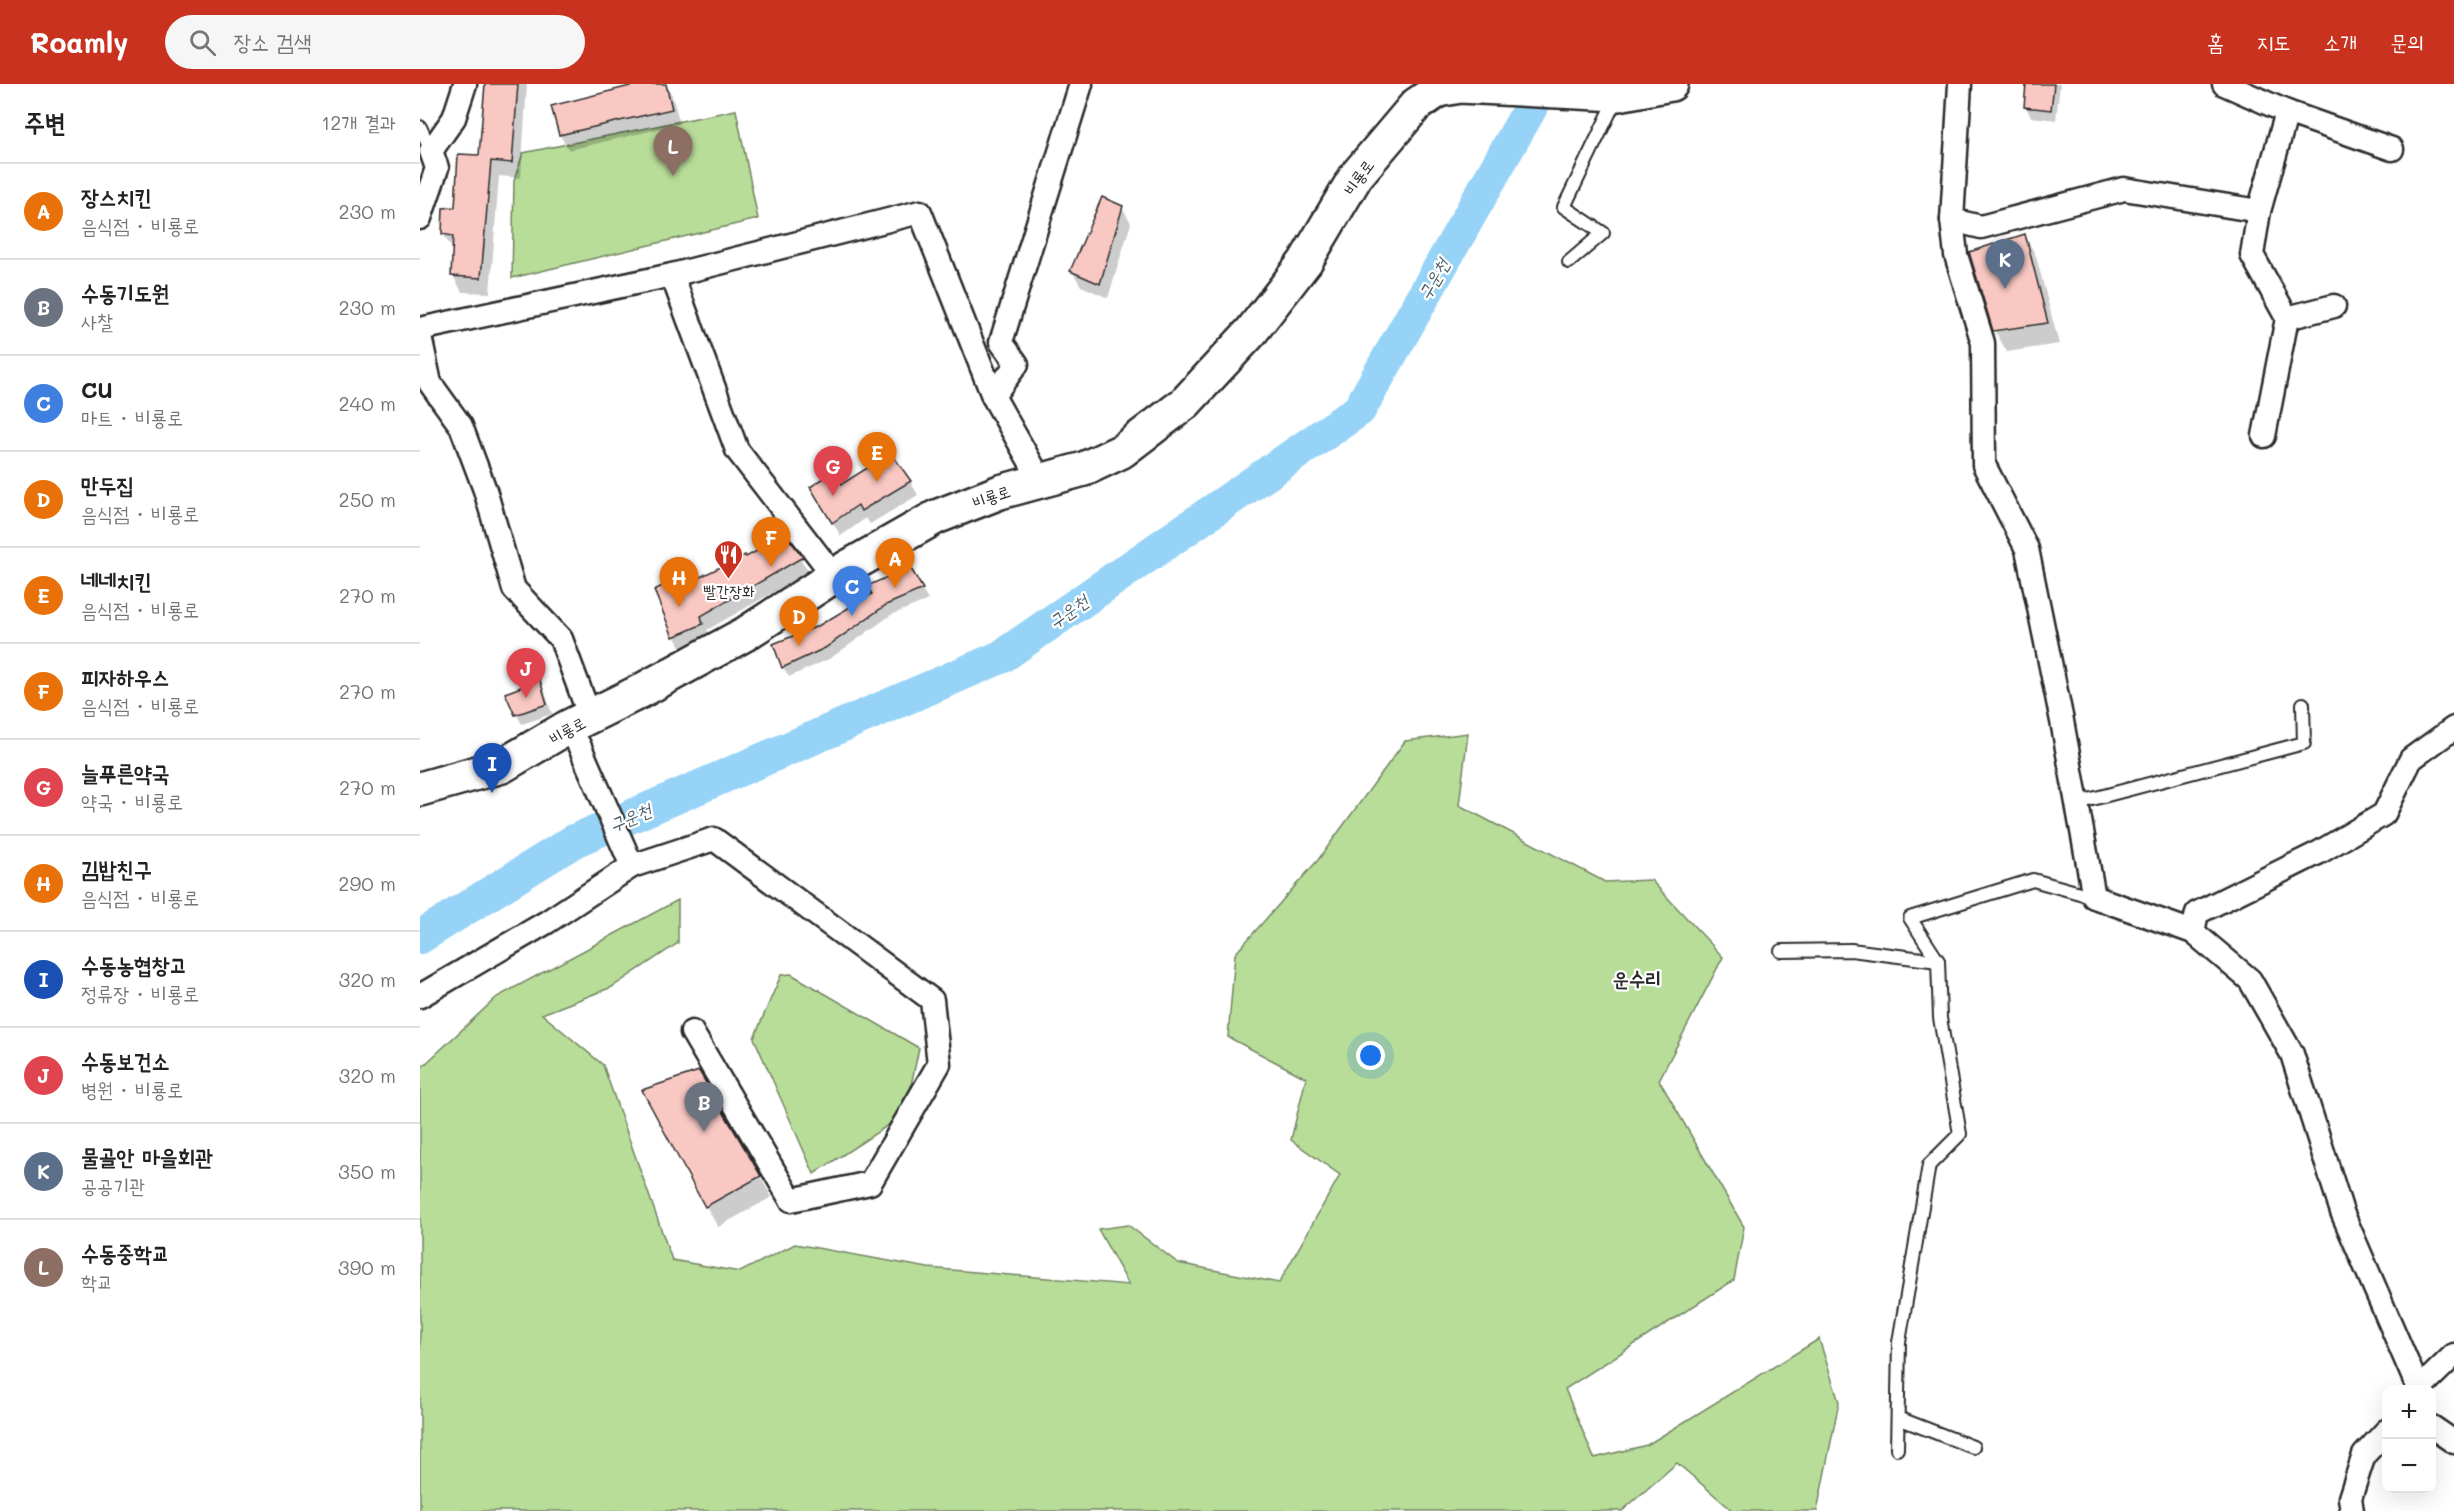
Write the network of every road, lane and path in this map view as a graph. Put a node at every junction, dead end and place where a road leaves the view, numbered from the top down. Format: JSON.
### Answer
{"nodes":[{"id":1,"x":465,"y":84,"type":"edge"},
{"id":2,"x":1081,"y":84,"type":"edge"},
{"id":3,"x":1671,"y":84,"type":"edge"},
{"id":4,"x":1960,"y":84,"type":"edge"},
{"id":5,"x":2224,"y":84,"type":"edge"},
{"id":6,"x":1618,"y":94,"type":"junction"},
{"id":7,"x":2287,"y":112,"type":"junction"},
{"id":8,"x":420,"y":127,"type":"edge"},
{"id":9,"x":2392,"y":149,"type":"dead end"},
{"id":10,"x":429,"y":161,"type":"edge"},
{"id":11,"x":2259,"y":211,"type":"junction"},
{"id":12,"x":420,"y":218,"type":"edge"},
{"id":13,"x":1952,"y":220,"type":"junction"},
{"id":14,"x":1569,"y":262,"type":"dead end"},
{"id":15,"x":672,"y":275,"type":"junction"},
{"id":16,"x":2334,"y":306,"type":"dead end"},
{"id":17,"x":2287,"y":318,"type":"junction"},
{"id":18,"x":420,"y":329,"type":"edge"},
{"id":19,"x":420,"y":336,"type":"edge"},
{"id":20,"x":993,"y":396,"type":"junction"},
{"id":21,"x":2264,"y":436,"type":"dead end"},
{"id":22,"x":1041,"y":481,"type":"junction"},
{"id":23,"x":834,"y":576,"type":"junction"},
{"id":24,"x":2302,"y":704,"type":"dead end"},
{"id":25,"x":2454,"y":728,"type":"edge"},
{"id":26,"x":579,"y":730,"type":"junction"},
{"id":27,"x":420,"y":789,"type":"edge"},
{"id":28,"x":2077,"y":803,"type":"junction"},
{"id":29,"x":631,"y":862,"type":"junction"},
{"id":30,"x":2094,"y":897,"type":"junction"},
{"id":31,"x":2193,"y":932,"type":"junction"},
{"id":32,"x":1780,"y":951,"type":"dead end"},
{"id":33,"x":1938,"y":961,"type":"junction"},
{"id":34,"x":420,"y":996,"type":"edge"},
{"id":35,"x":692,"y":1032,"type":"dead end"},
{"id":36,"x":2454,"y":1355,"type":"edge"},
{"id":37,"x":2417,"y":1385,"type":"edge"},
{"id":38,"x":2423,"y":1385,"type":"edge"},
{"id":39,"x":1898,"y":1418,"type":"junction"},
{"id":40,"x":2436,"y":1429,"type":"edge"},
{"id":41,"x":2382,"y":1435,"type":"edge"},
{"id":42,"x":2454,"y":1442,"type":"edge"},
{"id":43,"x":1973,"y":1447,"type":"dead end"},
{"id":44,"x":1897,"y":1449,"type":"dead end"},
{"id":45,"x":2352,"y":1511,"type":"edge"}],
"edges":[{"from":1,"to":10,"type":"street"},
{"from":2,"to":20,"type":"street"},
{"from":3,"to":6,"type":"main road"},
{"from":4,"to":13,"type":"street"},
{"from":5,"to":7,"type":"street"},
{"from":6,"to":14,"type":"lane"},
{"from":6,"to":22,"type":"main road","name":"비룡로"},
{"from":7,"to":9,"type":"street"},
{"from":7,"to":11,"type":"street"},
{"from":8,"to":10,"type":"lane"},
{"from":10,"to":12,"type":"street"},
{"from":11,"to":13,"type":"street"},
{"from":11,"to":17,"type":"street"},
{"from":13,"to":28,"type":"street"},
{"from":15,"to":18,"type":"street"},
{"from":15,"to":20,"type":"street"},
{"from":15,"to":23,"type":"street"},
{"from":16,"to":17,"type":"street"},
{"from":17,"to":21,"type":"street"},
{"from":19,"to":26,"type":"street"},
{"from":20,"to":22,"type":"street"},
{"from":22,"to":23,"type":"main road","name":"비룡로"},
{"from":23,"to":26,"type":"main road","name":"비룡로"},
{"from":24,"to":28,"type":"lane"},
{"from":25,"to":31,"type":"street"},
{"from":26,"to":27,"type":"main road","name":"비룡로"},
{"from":26,"to":29,"type":"street"},
{"from":28,"to":30,"type":"street"},
{"from":29,"to":34,"type":"street"},
{"from":29,"to":35,"type":"street"},
{"from":30,"to":31,"type":"street"},
{"from":30,"to":33,"type":"lane"},
{"from":31,"to":37,"type":"street"},
{"from":32,"to":33,"type":"lane"},
{"from":33,"to":39,"type":"lane"},
{"from":36,"to":38,"type":"street"},
{"from":39,"to":43,"type":"lane"},
{"from":39,"to":44,"type":"lane"},
{"from":40,"to":42,"type":"street"},
{"from":41,"to":45,"type":"street"}]}
